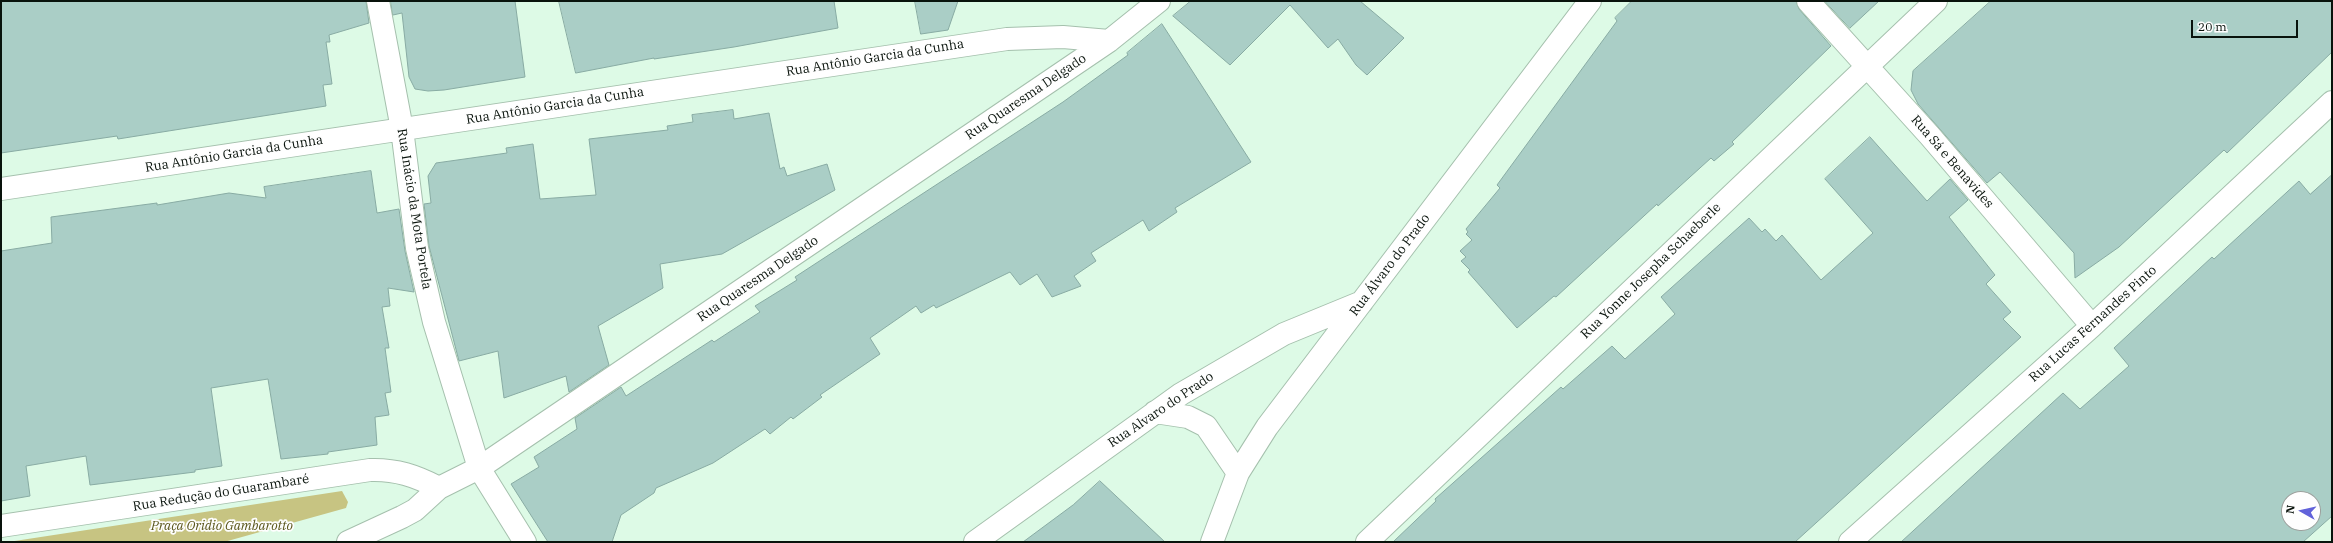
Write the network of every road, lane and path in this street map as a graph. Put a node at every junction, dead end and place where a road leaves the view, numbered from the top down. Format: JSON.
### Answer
{"nodes":[{"id":1,"x":378,"y":1,"type":"edge"},
{"id":2,"x":1159,"y":1,"type":"edge"},
{"id":3,"x":1590,"y":1,"type":"edge"},
{"id":4,"x":1808,"y":1,"type":"edge"},
{"id":5,"x":1936,"y":1,"type":"edge"},
{"id":6,"x":1109,"y":41,"type":"junction"},
{"id":7,"x":1866,"y":66,"type":"junction"},
{"id":8,"x":2332,"y":102,"type":"edge"},
{"id":9,"x":402,"y":129,"type":"junction"},
{"id":10,"x":1,"y":189,"type":"edge"},
{"id":11,"x":1362,"y":302,"type":"junction"},
{"id":12,"x":2092,"y":326,"type":"junction"},
{"id":13,"x":1155,"y":412,"type":"junction"},
{"id":14,"x":479,"y":468,"type":"junction"},
{"id":15,"x":1238,"y":473,"type":"junction"},
{"id":16,"x":439,"y":488,"type":"junction"},
{"id":17,"x":1,"y":526,"type":"edge"},
{"id":18,"x":348,"y":542,"type":"edge"},
{"id":19,"x":525,"y":542,"type":"edge"},
{"id":20,"x":975,"y":542,"type":"edge"},
{"id":21,"x":1212,"y":542,"type":"edge"},
{"id":22,"x":1367,"y":542,"type":"edge"},
{"id":23,"x":1850,"y":542,"type":"edge"}],
"edges":[{"from":1,"to":9,"type":"street","name":"Rua Inácio da Mota Portela"},
{"from":2,"to":6,"type":"street","name":"Rua Quaresma Delgado"},
{"from":3,"to":11,"type":"street","name":"Rua Álvaro do Prado"},
{"from":4,"to":7,"type":"street","name":"Rua Sá e Benavides"},
{"from":5,"to":7,"type":"street","name":"Rua Yonne Josepha Schaeberle"},
{"from":6,"to":9,"type":"street","name":"Rua Antônio Garcia da Cunha"},
{"from":6,"to":14,"type":"street","name":"Rua Quaresma Delgado"},
{"from":7,"to":12,"type":"street","name":"Rua Sá e Benavides"},
{"from":7,"to":22,"type":"street","name":"Rua Yonne Josepha Schaeberle"},
{"from":8,"to":12,"type":"street","name":"Rua Lucas Fernandes Pinto"},
{"from":9,"to":10,"type":"street","name":"Rua Antônio Garcia da Cunha"},
{"from":9,"to":14,"type":"street","name":"Rua Inácio da Mota Portela"},
{"from":11,"to":13,"type":"street","name":"Rua Alvaro do Prado"},
{"from":11,"to":15,"type":"street","name":"Rua Álvaro do Prado"},
{"from":12,"to":23,"type":"street","name":"Rua Lucas Fernandes Pinto"},
{"from":13,"to":15,"type":"street"},
{"from":13,"to":20,"type":"street","name":"Rua Alvaro do Prado"},
{"from":14,"to":16,"type":"street","name":"Rua Quaresma Delgado"},
{"from":14,"to":19,"type":"street","name":"Rua Inácio da Mota Portela"},
{"from":15,"to":21,"type":"street","name":"Rua Álvaro do Prado"},
{"from":16,"to":17,"type":"street","name":"Rua Redução do Guarambaré"},
{"from":16,"to":18,"type":"street","name":"Rua Quaresma Delgado"}]}
